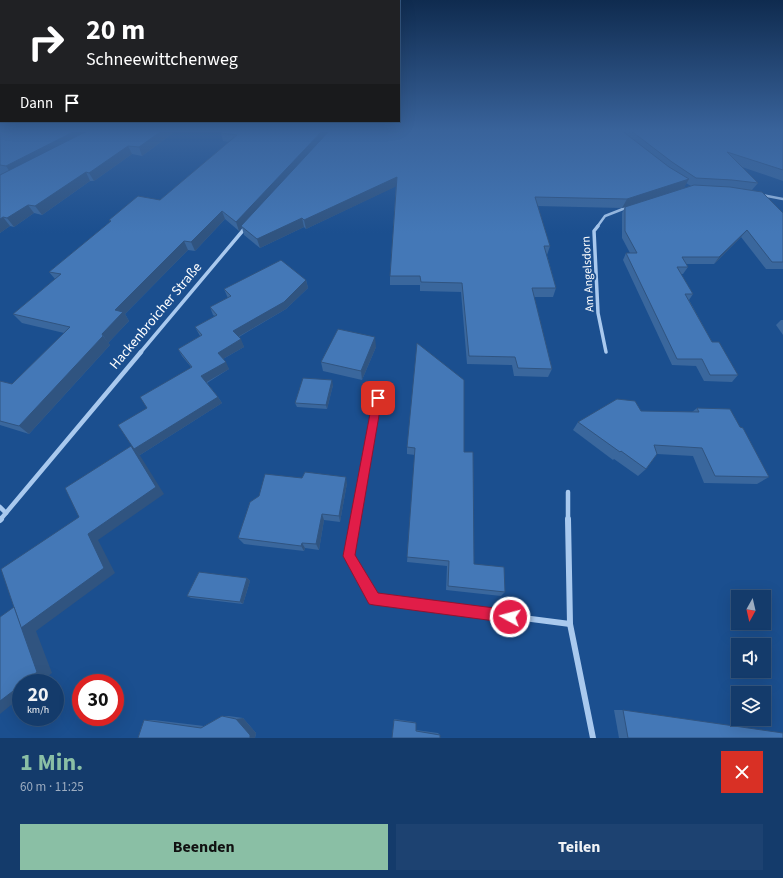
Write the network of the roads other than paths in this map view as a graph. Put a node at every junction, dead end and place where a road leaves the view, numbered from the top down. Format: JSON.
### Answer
{"nodes":[{"id":1,"x":761,"y":195,"type":"edge"},
{"id":2,"x":783,"y":199,"type":"edge"},
{"id":3,"x":630,"y":207,"type":"edge"},
{"id":4,"x":249,"y":223,"type":"edge"},
{"id":5,"x":606,"y":352,"type":"dead end"},
{"id":6,"x":378,"y":398,"type":"dead end"},
{"id":7,"x":568,"y":492,"type":"dead end"},
{"id":8,"x":0,"y":507,"type":"edge"},
{"id":9,"x":6,"y":513,"type":"junction"},
{"id":10,"x":0,"y":520,"type":"edge"},
{"id":11,"x":570,"y":624,"type":"junction"},
{"id":12,"x":593,"y":738,"type":"edge"}],
"edges":[{"from":1,"to":2,"type":"street"},
{"from":3,"to":5,"type":"street","name":"Am Angelsdorn"},
{"from":4,"to":9,"type":"street","name":"Hackenbroicher Straße"},
{"from":6,"to":11,"type":"street"},
{"from":7,"to":11,"type":"street"},
{"from":8,"to":9,"type":"street"},
{"from":9,"to":10,"type":"street","name":"Hackenbroicher Straße"},
{"from":11,"to":12,"type":"street"}]}
